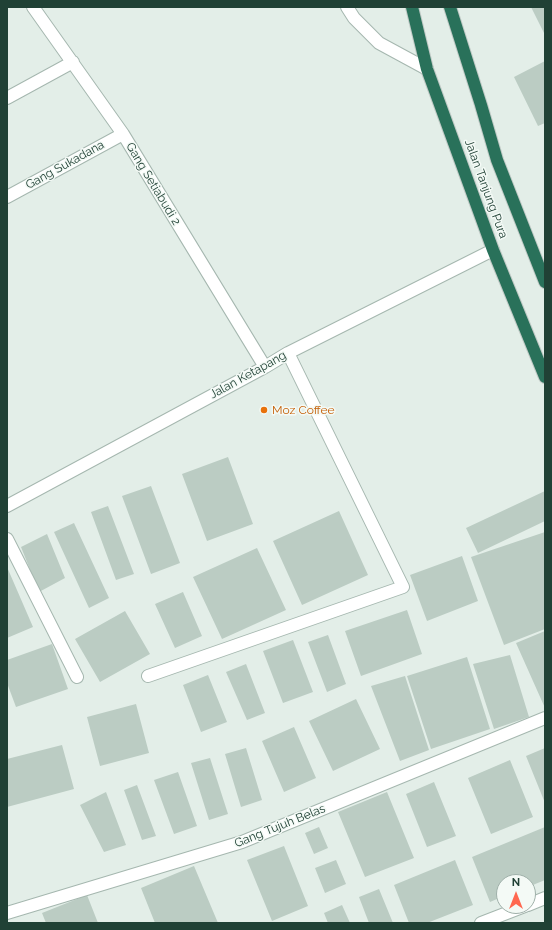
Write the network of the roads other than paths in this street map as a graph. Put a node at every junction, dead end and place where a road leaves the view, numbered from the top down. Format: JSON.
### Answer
{"nodes":[{"id":1,"x":34,"y":7,"type":"edge"},
{"id":2,"x":347,"y":7,"type":"edge"},
{"id":3,"x":412,"y":7,"type":"edge"},
{"id":4,"x":450,"y":7,"type":"edge"},
{"id":5,"x":73,"y":62,"type":"junction"},
{"id":6,"x":427,"y":69,"type":"junction"},
{"id":7,"x":7,"y":98,"type":"edge"},
{"id":8,"x":123,"y":134,"type":"junction"},
{"id":9,"x":7,"y":197,"type":"edge"},
{"id":10,"x":493,"y":250,"type":"junction"},
{"id":11,"x":545,"y":282,"type":"edge"},
{"id":12,"x":288,"y":353,"type":"junction"},
{"id":13,"x":265,"y":367,"type":"junction"},
{"id":14,"x":545,"y":376,"type":"edge"},
{"id":15,"x":7,"y":506,"type":"edge"},
{"id":16,"x":7,"y":539,"type":"edge"},
{"id":17,"x":148,"y":676,"type":"dead end"},
{"id":18,"x":76,"y":678,"type":"dead end"},
{"id":19,"x":545,"y":718,"type":"edge"},
{"id":20,"x":7,"y":913,"type":"edge"},
{"id":21,"x":504,"y":914,"type":"edge"},
{"id":22,"x":481,"y":923,"type":"edge"}],
"edges":[{"from":1,"to":5,"type":"street","name":"Gang Setiabudi 2"},
{"from":2,"to":6,"type":"street"},
{"from":3,"to":6,"type":"highway","name":"Jalan Tanjung Pura"},
{"from":4,"to":11,"type":"highway","name":"Jalan Tanjung Pura"},
{"from":5,"to":7,"type":"street"},
{"from":5,"to":8,"type":"street","name":"Gang Setiabudi 2"},
{"from":6,"to":10,"type":"highway","name":"Jalan Tanjung Pura"},
{"from":8,"to":9,"type":"street","name":"Gang Sukadana"},
{"from":8,"to":13,"type":"street","name":"Gang Setiabudi 2"},
{"from":10,"to":12,"type":"street","name":"Jalan Ketapang"},
{"from":10,"to":14,"type":"highway","name":"Jalan Tanjung Pura"},
{"from":12,"to":13,"type":"street","name":"Jalan Ketapang"},
{"from":12,"to":17,"type":"street"},
{"from":13,"to":15,"type":"street","name":"Jalan Ketapang"},
{"from":16,"to":18,"type":"street"},
{"from":19,"to":20,"type":"street","name":"Gang Tujuh Belas"},
{"from":21,"to":22,"type":"street"}]}
